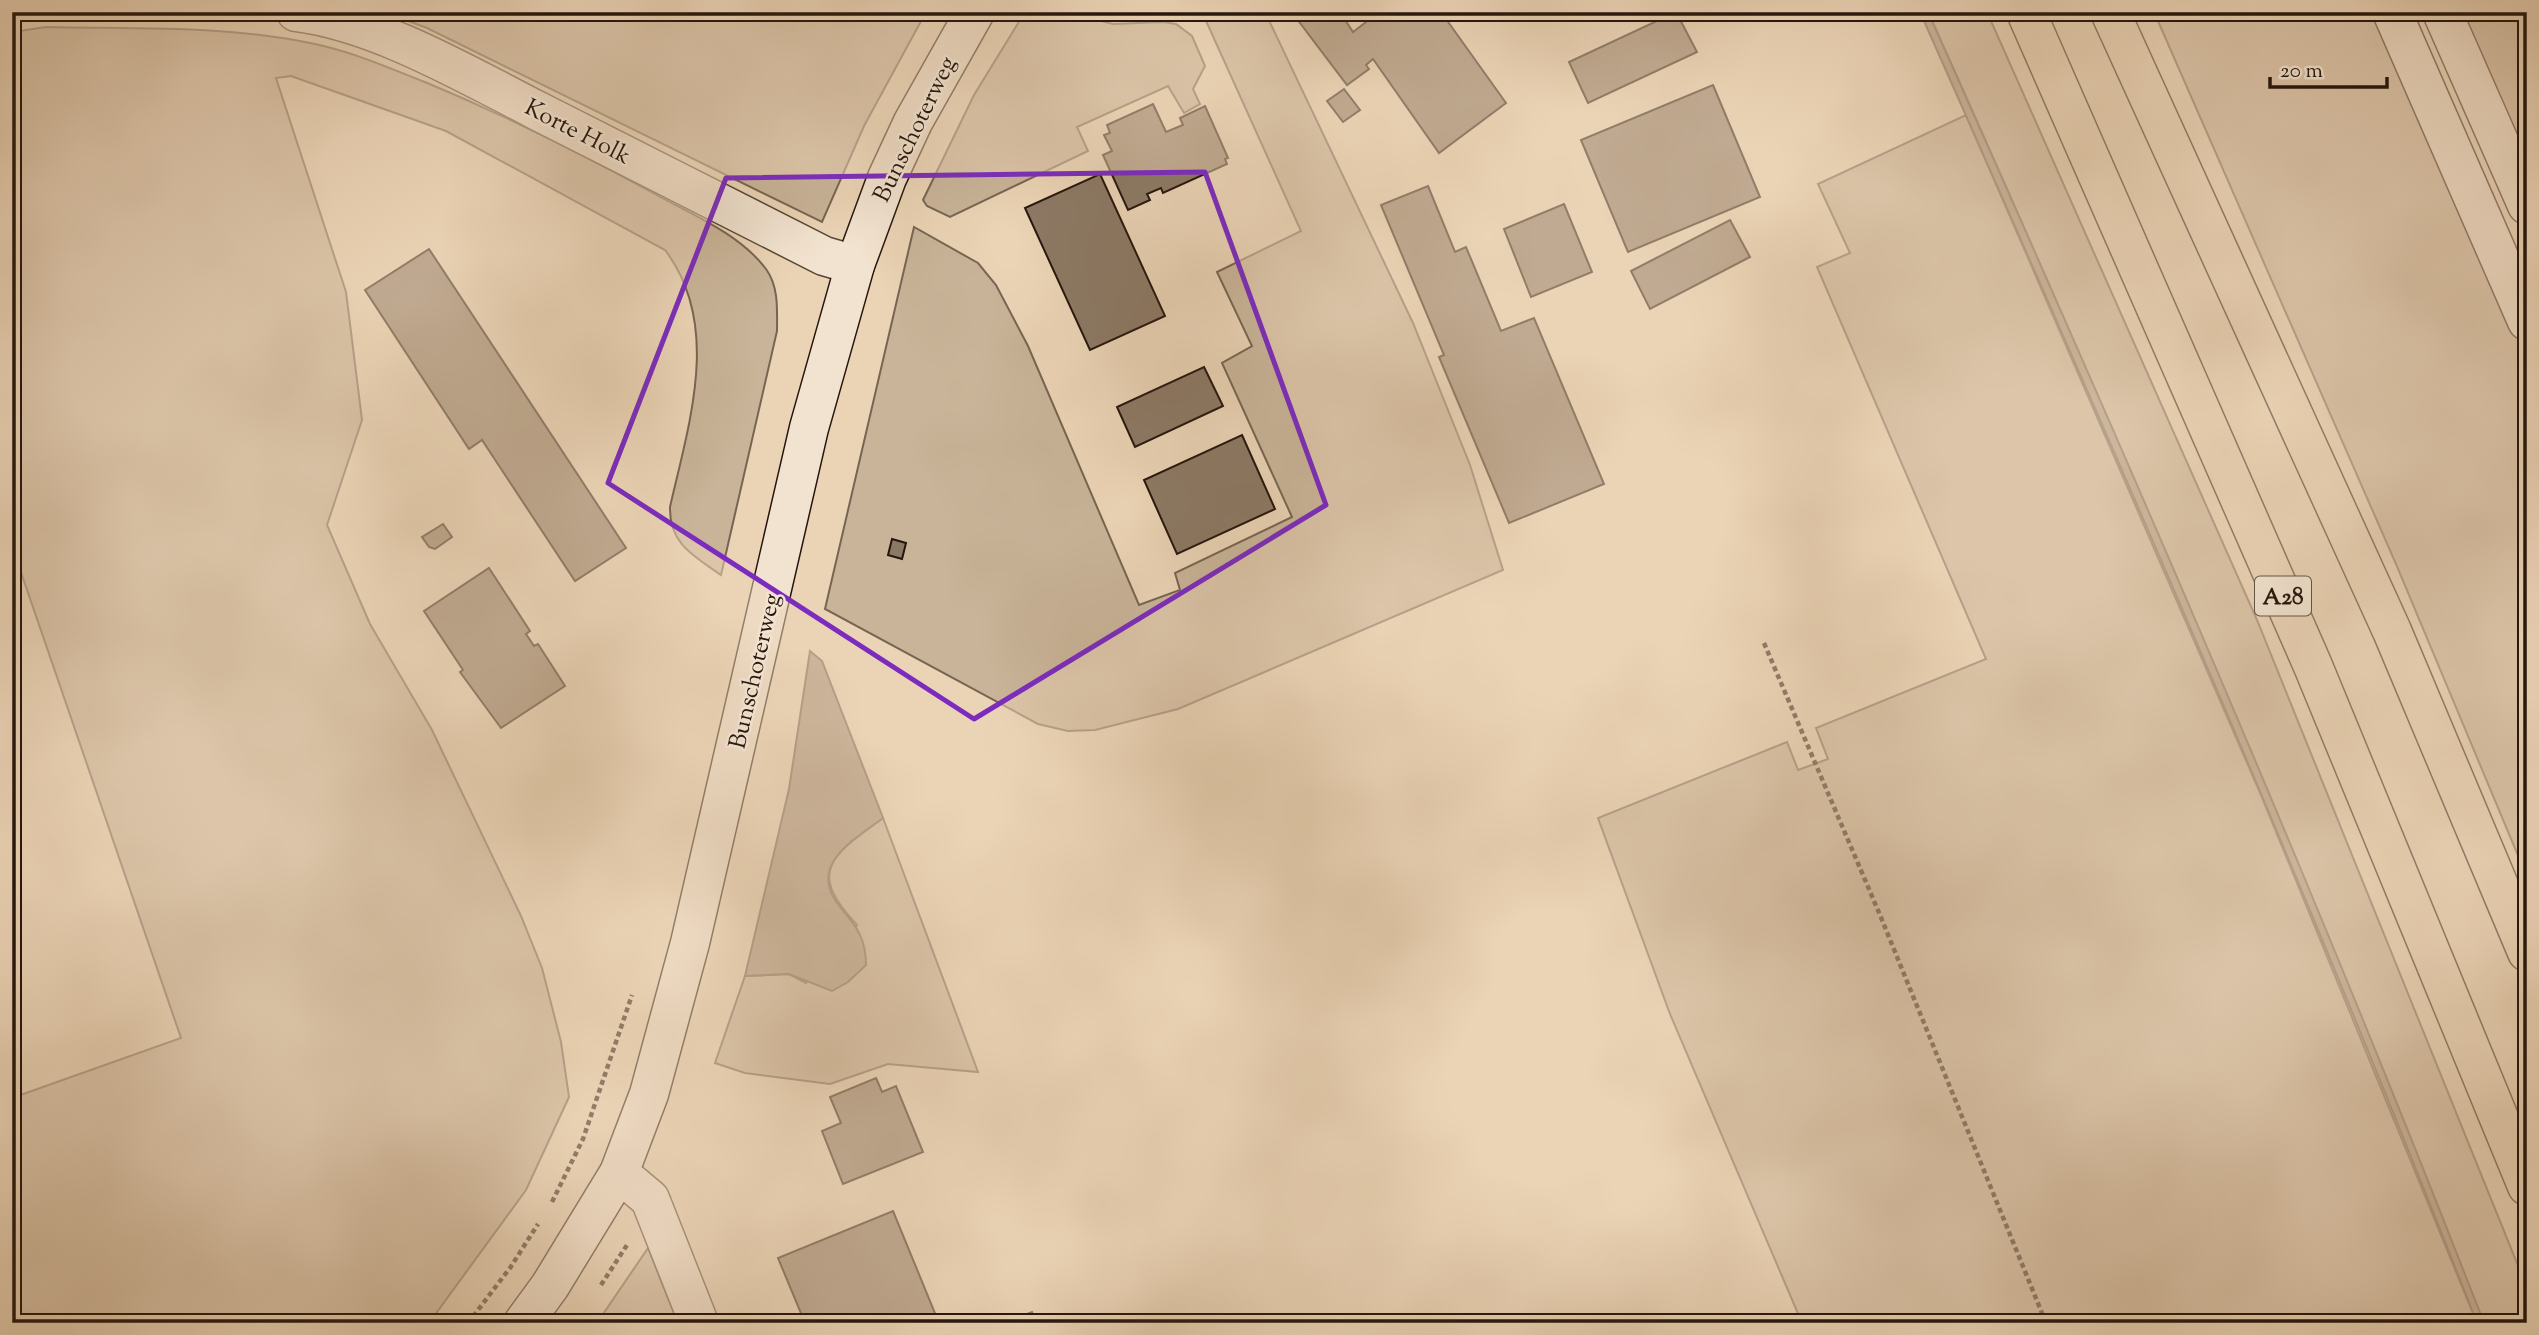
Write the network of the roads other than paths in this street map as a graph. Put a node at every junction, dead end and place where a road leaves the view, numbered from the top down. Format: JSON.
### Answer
{"nodes":[{"id":1,"x":296,"y":12,"type":"edge"},
{"id":2,"x":975,"y":12,"type":"edge"},
{"id":3,"x":2026,"y":12,"type":"edge"},
{"id":4,"x":2110,"y":12,"type":"edge"},
{"id":5,"x":2392,"y":12,"type":"edge"},
{"id":6,"x":2442,"y":12,"type":"edge"},
{"id":7,"x":2527,"y":205,"type":"edge"},
{"id":8,"x":855,"y":265,"type":"junction"},
{"id":9,"x":2527,"y":321,"type":"edge"},
{"id":10,"x":2527,"y":952,"type":"edge"},
{"id":11,"x":619,"y":1173,"type":"junction"},
{"id":12,"x":2527,"y":1186,"type":"edge"},
{"id":13,"x":523,"y":1323,"type":"edge"},
{"id":14,"x":699,"y":1323,"type":"edge"}],
"edges":[{"from":1,"to":8,"type":"main road","name":"Korte Holk"},
{"from":2,"to":8,"type":"main road","name":"Bunschoterweg"},
{"from":3,"to":12,"type":"highway","number":"A28"},
{"from":4,"to":10,"type":"highway"},
{"from":5,"to":9,"type":"main road"},
{"from":6,"to":7,"type":"main road"},
{"from":8,"to":11,"type":"main road","name":"Bunschoterweg"},
{"from":11,"to":13,"type":"main road","name":"Bunschoterweg"},
{"from":11,"to":14,"type":"main road"}]}
